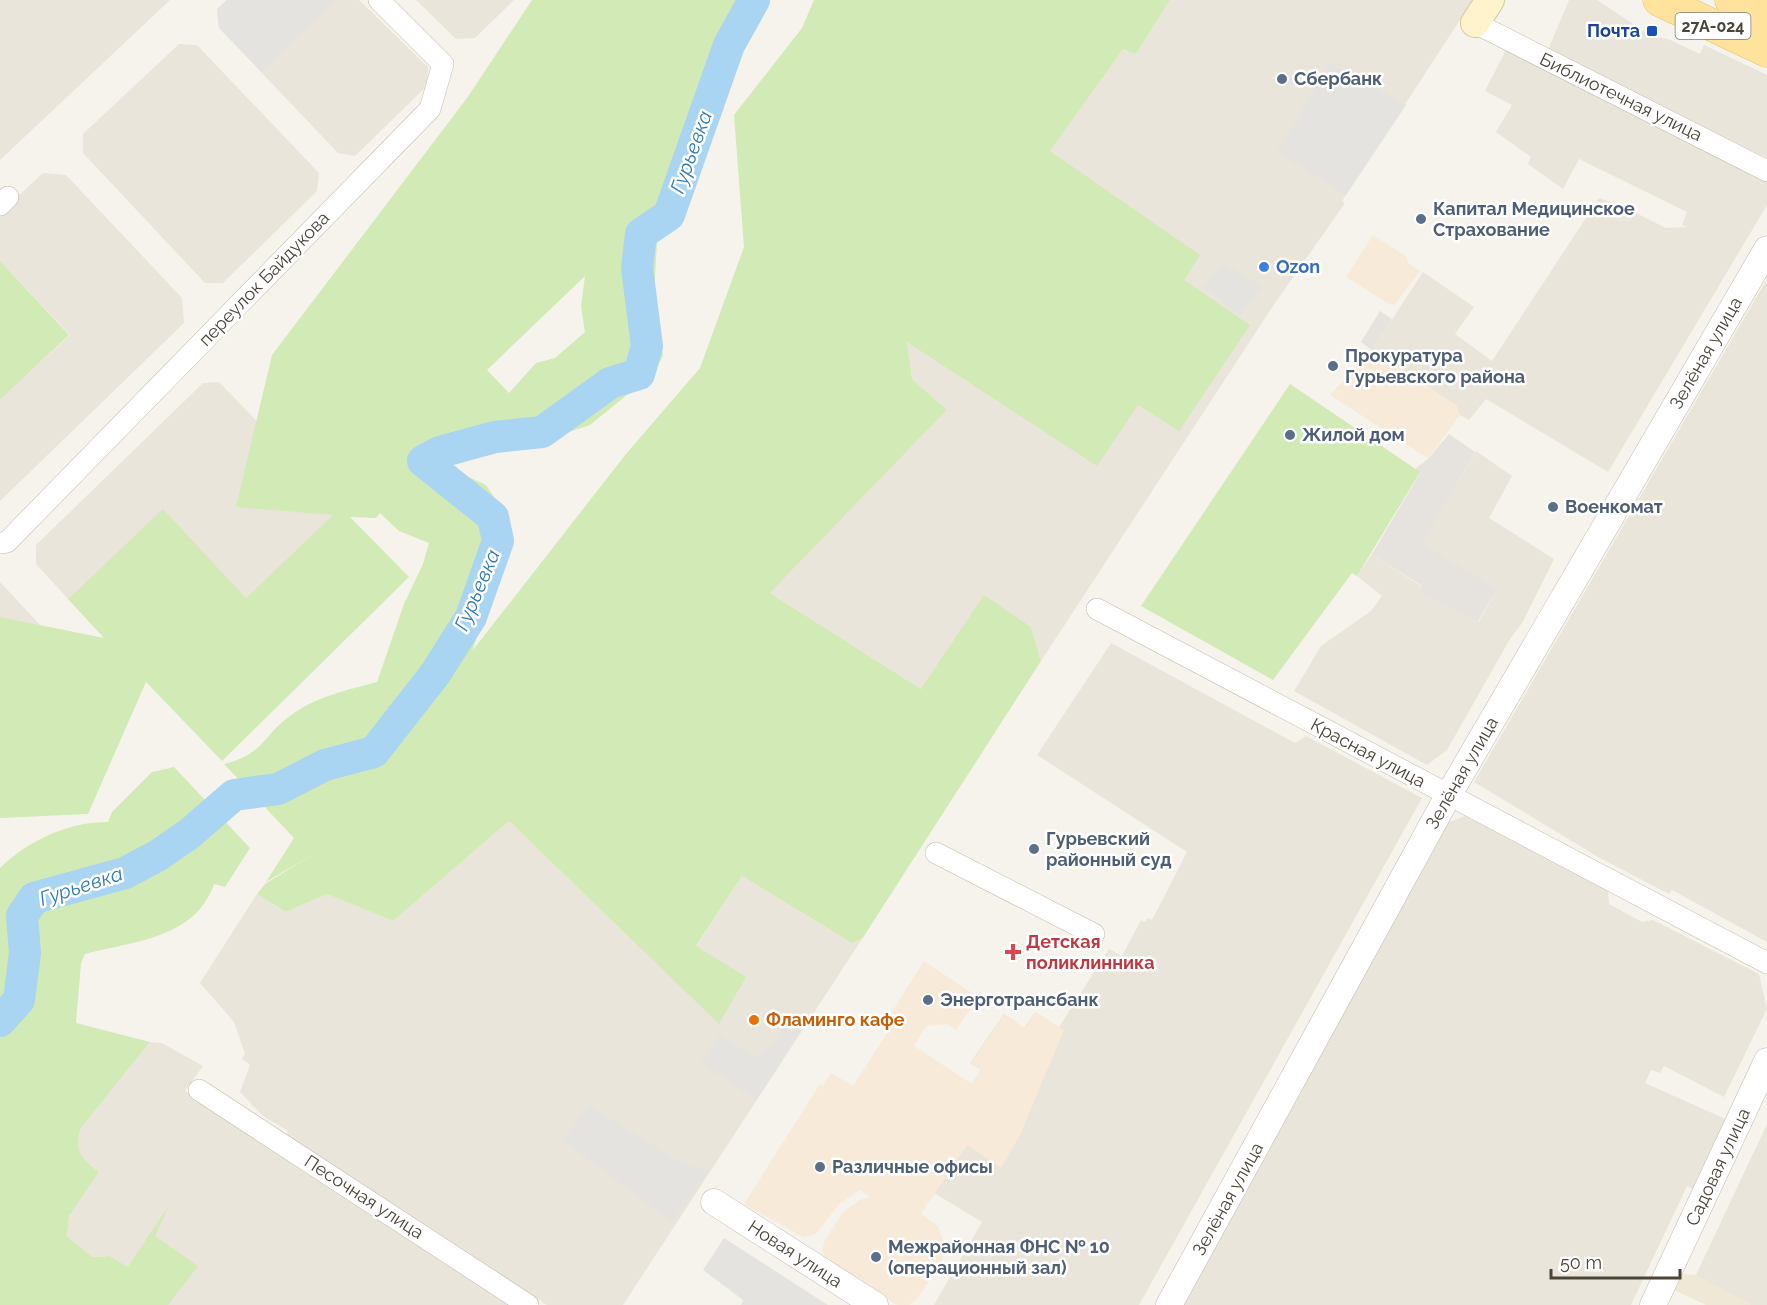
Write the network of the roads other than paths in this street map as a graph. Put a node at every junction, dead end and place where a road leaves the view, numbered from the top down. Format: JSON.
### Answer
{"nodes":[{"id":1,"x":379,"y":0,"type":"edge"},
{"id":2,"x":1490,"y":0,"type":"edge"},
{"id":3,"x":1659,"y":0,"type":"edge"},
{"id":4,"x":1731,"y":0,"type":"edge"},
{"id":5,"x":1767,"y":18,"type":"edge"},
{"id":6,"x":1475,"y":23,"type":"joint"},
{"id":7,"x":1767,"y":51,"type":"edge"},
{"id":8,"x":1767,"y":171,"type":"edge"},
{"id":9,"x":1767,"y":249,"type":"edge"},
{"id":10,"x":0,"y":543,"type":"edge"},
{"id":11,"x":1097,"y":609,"type":"dead end"},
{"id":12,"x":1448,"y":796,"type":"junction"},
{"id":13,"x":936,"y":853,"type":"dead end"},
{"id":14,"x":1094,"y":934,"type":"dead end"},
{"id":15,"x":1767,"y":963,"type":"edge"},
{"id":16,"x":1767,"y":1061,"type":"edge"},
{"id":17,"x":199,"y":1090,"type":"dead end"},
{"id":18,"x":714,"y":1202,"type":"dead end"},
{"id":19,"x":528,"y":1305,"type":"edge"},
{"id":20,"x":875,"y":1305,"type":"edge"},
{"id":21,"x":1169,"y":1305,"type":"edge"},
{"id":22,"x":1653,"y":1305,"type":"edge"}],
"edges":[{"from":1,"to":10,"type":"street","name":"переулок Байдукова"},
{"from":2,"to":6,"type":"main road"},
{"from":3,"to":7,"type":"main road","number":"27А-024"},
{"from":4,"to":5,"type":"main road","number":"27А-024"},
{"from":6,"to":8,"type":"street","name":"Библиотечная улица"},
{"from":9,"to":12,"type":"street","name":"Зелёная улица"},
{"from":11,"to":12,"type":"street","name":"Красная улица"},
{"from":12,"to":15,"type":"street","name":"Красная улица"},
{"from":12,"to":21,"type":"street","name":"Зелёная улица"},
{"from":13,"to":14,"type":"street"},
{"from":16,"to":22,"type":"street","name":"Садовая улица"},
{"from":17,"to":19,"type":"street","name":"Песочная улица"},
{"from":18,"to":20,"type":"street","name":"Новая улица"}]}
